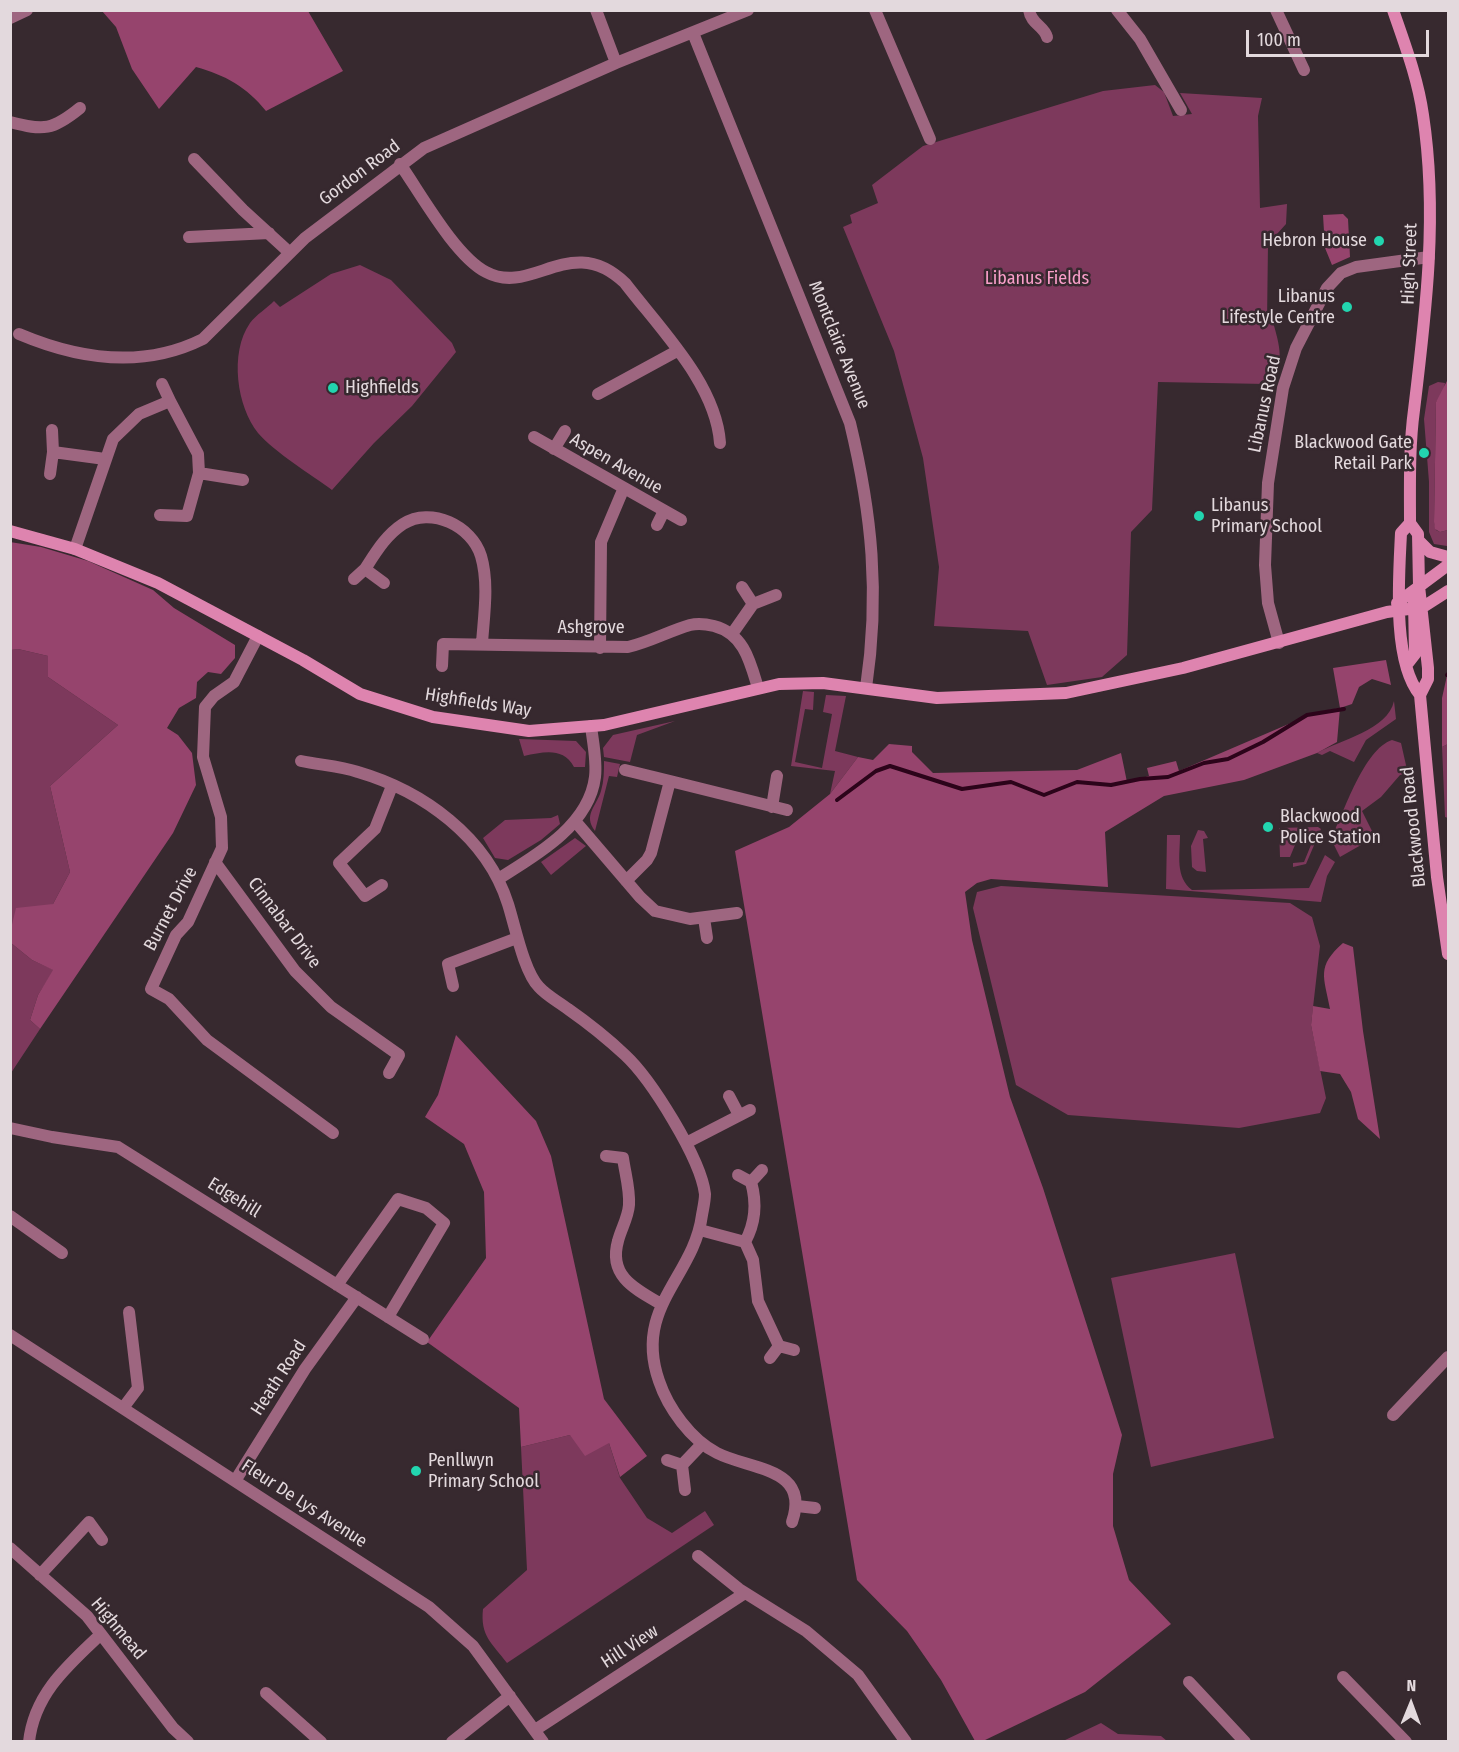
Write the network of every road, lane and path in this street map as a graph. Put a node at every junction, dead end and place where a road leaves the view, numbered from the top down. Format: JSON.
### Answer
{"nodes":[{"id":1,"x":27,"y":10,"type":"edge"},
{"id":2,"x":596,"y":10,"type":"edge"},
{"id":3,"x":711,"y":10,"type":"edge"},
{"id":4,"x":748,"y":10,"type":"edge"},
{"id":5,"x":876,"y":10,"type":"edge"},
{"id":6,"x":1029,"y":10,"type":"edge"},
{"id":7,"x":1117,"y":10,"type":"edge"},
{"id":8,"x":1276,"y":10,"type":"edge"},
{"id":9,"x":1393,"y":10,"type":"edge"},
{"id":10,"x":10,"y":18,"type":"edge"},
{"id":11,"x":717,"y":24,"type":"junction"},
{"id":12,"x":693,"y":33,"type":"junction"},
{"id":13,"x":1047,"y":37,"type":"dead end"},
{"id":14,"x":616,"y":63,"type":"junction"},
{"id":15,"x":1304,"y":70,"type":"dead end"},
{"id":16,"x":80,"y":108,"type":"dead end"},
{"id":17,"x":1181,"y":111,"type":"dead end"},
{"id":18,"x":10,"y":122,"type":"edge"},
{"id":19,"x":930,"y":140,"type":"dead end"},
{"id":20,"x":194,"y":159,"type":"dead end"},
{"id":21,"x":400,"y":164,"type":"junction"},
{"id":22,"x":269,"y":233,"type":"junction"},
{"id":23,"x":189,"y":237,"type":"dead end"},
{"id":24,"x":290,"y":253,"type":"junction"},
{"id":25,"x":1429,"y":256,"type":"junction"},
{"id":26,"x":19,"y":334,"type":"dead end"},
{"id":27,"x":677,"y":351,"type":"junction"},
{"id":28,"x":162,"y":384,"type":"dead end"},
{"id":29,"x":598,"y":394,"type":"dead end"},
{"id":30,"x":170,"y":401,"type":"junction"},
{"id":31,"x":52,"y":430,"type":"dead end"},
{"id":32,"x":565,"y":431,"type":"dead end"},
{"id":33,"x":534,"y":437,"type":"dead end"},
{"id":34,"x":720,"y":443,"type":"dead end"},
{"id":35,"x":554,"y":448,"type":"junction"},
{"id":36,"x":53,"y":452,"type":"junction"},
{"id":37,"x":105,"y":459,"type":"junction"},
{"id":38,"x":199,"y":473,"type":"junction"},
{"id":39,"x":50,"y":474,"type":"dead end"},
{"id":40,"x":243,"y":480,"type":"dead end"},
{"id":41,"x":623,"y":490,"type":"junction"},
{"id":42,"x":664,"y":511,"type":"junction"},
{"id":43,"x":160,"y":515,"type":"dead end"},
{"id":44,"x":681,"y":520,"type":"dead end"},
{"id":45,"x":1410,"y":523,"type":"junction"},
{"id":46,"x":657,"y":525,"type":"dead end"},
{"id":47,"x":10,"y":531,"type":"edge"},
{"id":48,"x":1419,"y":541,"type":"junction"},
{"id":49,"x":75,"y":549,"type":"junction"},
{"id":50,"x":1449,"y":556,"type":"edge"},
{"id":51,"x":1449,"y":565,"type":"edge"},
{"id":52,"x":365,"y":569,"type":"junction"},
{"id":53,"x":354,"y":579,"type":"dead end"},
{"id":54,"x":384,"y":583,"type":"dead end"},
{"id":55,"x":742,"y":587,"type":"dead end"},
{"id":56,"x":1449,"y":591,"type":"edge"},
{"id":57,"x":776,"y":595,"type":"dead end"},
{"id":58,"x":1419,"y":599,"type":"junction"},
{"id":59,"x":753,"y":604,"type":"junction"},
{"id":60,"x":1395,"y":607,"type":"junction"},
{"id":61,"x":732,"y":634,"type":"junction"},
{"id":62,"x":258,"y":636,"type":"junction"},
{"id":63,"x":482,"y":643,"type":"junction"},
{"id":64,"x":1279,"y":643,"type":"junction"},
{"id":65,"x":600,"y":648,"type":"junction"},
{"id":66,"x":1408,"y":663,"type":"junction"},
{"id":67,"x":442,"y":666,"type":"dead end"},
{"id":68,"x":758,"y":688,"type":"junction"},
{"id":69,"x":866,"y":688,"type":"junction"},
{"id":70,"x":1420,"y":694,"type":"junction"},
{"id":71,"x":591,"y":726,"type":"junction"},
{"id":72,"x":301,"y":761,"type":"dead end"},
{"id":73,"x":625,"y":770,"type":"dead end"},
{"id":74,"x":777,"y":776,"type":"dead end"},
{"id":75,"x":670,"y":781,"type":"junction"},
{"id":76,"x":392,"y":786,"type":"junction"},
{"id":77,"x":772,"y":807,"type":"junction"},
{"id":78,"x":787,"y":810,"type":"dead end"},
{"id":79,"x":574,"y":821,"type":"junction"},
{"id":80,"x":215,"y":862,"type":"junction"},
{"id":81,"x":498,"y":879,"type":"junction"},
{"id":82,"x":626,"y":881,"type":"junction"},
{"id":83,"x":382,"y":885,"type":"dead end"},
{"id":84,"x":737,"y":913,"type":"dead end"},
{"id":85,"x":704,"y":918,"type":"junction"},
{"id":86,"x":517,"y":938,"type":"junction"},
{"id":87,"x":707,"y":938,"type":"dead end"},
{"id":88,"x":1449,"y":954,"type":"edge"},
{"id":89,"x":453,"y":986,"type":"dead end"},
{"id":90,"x":389,"y":1073,"type":"dead end"},
{"id":91,"x":729,"y":1096,"type":"dead end"},
{"id":92,"x":10,"y":1128,"type":"edge"},
{"id":93,"x":333,"y":1133,"type":"dead end"},
{"id":94,"x":686,"y":1143,"type":"junction"},
{"id":95,"x":606,"y":1156,"type":"dead end"},
{"id":96,"x":762,"y":1170,"type":"dead end"},
{"id":97,"x":738,"y":1175,"type":"dead end"},
{"id":98,"x":751,"y":1182,"type":"junction"},
{"id":99,"x":10,"y":1216,"type":"edge"},
{"id":100,"x":700,"y":1230,"type":"junction"},
{"id":101,"x":745,"y":1242,"type":"junction"},
{"id":102,"x":62,"y":1253,"type":"dead end"},
{"id":103,"x":337,"y":1285,"type":"junction"},
{"id":104,"x":357,"y":1297,"type":"junction"},
{"id":105,"x":661,"y":1304,"type":"junction"},
{"id":106,"x":129,"y":1312,"type":"dead end"},
{"id":107,"x":388,"y":1317,"type":"junction"},
{"id":108,"x":10,"y":1335,"type":"edge"},
{"id":109,"x":423,"y":1339,"type":"dead end"},
{"id":110,"x":779,"y":1346,"type":"junction"},
{"id":111,"x":794,"y":1350,"type":"dead end"},
{"id":112,"x":1449,"y":1357,"type":"edge"},
{"id":113,"x":770,"y":1358,"type":"dead end"},
{"id":114,"x":123,"y":1408,"type":"junction"},
{"id":115,"x":1393,"y":1415,"type":"dead end"},
{"id":116,"x":702,"y":1444,"type":"junction"},
{"id":117,"x":667,"y":1460,"type":"dead end"},
{"id":118,"x":682,"y":1465,"type":"junction"},
{"id":119,"x":235,"y":1481,"type":"junction"},
{"id":120,"x":685,"y":1490,"type":"dead end"},
{"id":121,"x":797,"y":1506,"type":"junction"},
{"id":122,"x":815,"y":1508,"type":"dead end"},
{"id":123,"x":792,"y":1522,"type":"dead end"},
{"id":124,"x":102,"y":1540,"type":"dead end"},
{"id":125,"x":10,"y":1548,"type":"edge"},
{"id":126,"x":698,"y":1556,"type":"dead end"},
{"id":127,"x":40,"y":1575,"type":"junction"},
{"id":128,"x":745,"y":1593,"type":"junction"},
{"id":129,"x":100,"y":1634,"type":"junction"},
{"id":130,"x":1343,"y":1677,"type":"dead end"},
{"id":131,"x":1189,"y":1682,"type":"dead end"},
{"id":132,"x":266,"y":1693,"type":"dead end"},
{"id":133,"x":510,"y":1696,"type":"junction"},
{"id":134,"x":535,"y":1731,"type":"junction"},
{"id":135,"x":29,"y":1742,"type":"edge"},
{"id":136,"x":188,"y":1742,"type":"edge"},
{"id":137,"x":321,"y":1742,"type":"edge"},
{"id":138,"x":452,"y":1742,"type":"edge"},
{"id":139,"x":543,"y":1742,"type":"edge"},
{"id":140,"x":906,"y":1742,"type":"edge"},
{"id":141,"x":1245,"y":1742,"type":"edge"},
{"id":142,"x":1406,"y":1742,"type":"edge"}],
"edges":[{"from":1,"to":10,"type":"street"},
{"from":2,"to":14,"type":"street"},
{"from":3,"to":11,"type":"street"},
{"from":4,"to":11,"type":"street","name":"Gordon Road"},
{"from":5,"to":19,"type":"street"},
{"from":6,"to":13,"type":"street"},
{"from":7,"to":17,"type":"street"},
{"from":8,"to":15,"type":"street"},
{"from":9,"to":25,"type":"main road","name":"High Street"},
{"from":11,"to":12,"type":"street","name":"Gordon Road"},
{"from":12,"to":14,"type":"street","name":"Gordon Road"},
{"from":12,"to":69,"type":"street","name":"Montclaire Avenue"},
{"from":14,"to":21,"type":"street","name":"Gordon Road"},
{"from":16,"to":18,"type":"street"},
{"from":20,"to":22,"type":"street"},
{"from":21,"to":24,"type":"street","name":"Gordon Road"},
{"from":21,"to":27,"type":"street"},
{"from":22,"to":23,"type":"street"},
{"from":22,"to":24,"type":"street"},
{"from":24,"to":26,"type":"street","name":"Gordon Road"},
{"from":25,"to":45,"type":"main road","name":"High Street"},
{"from":25,"to":64,"type":"street","name":"Libanus Road"},
{"from":27,"to":29,"type":"street"},
{"from":27,"to":34,"type":"street"},
{"from":28,"to":30,"type":"street"},
{"from":30,"to":37,"type":"street"},
{"from":30,"to":38,"type":"street"},
{"from":31,"to":36,"type":"street"},
{"from":32,"to":35,"type":"street"},
{"from":33,"to":35,"type":"street","name":"Aspen Avenue"},
{"from":35,"to":41,"type":"street","name":"Aspen Avenue"},
{"from":36,"to":37,"type":"street"},
{"from":36,"to":39,"type":"street"},
{"from":37,"to":49,"type":"street"},
{"from":38,"to":40,"type":"street"},
{"from":38,"to":43,"type":"street"},
{"from":41,"to":42,"type":"street","name":"Aspen Avenue"},
{"from":41,"to":65,"type":"street"},
{"from":42,"to":44,"type":"street","name":"Aspen Avenue"},
{"from":42,"to":46,"type":"street"},
{"from":45,"to":48,"type":"main road","name":"High Street"},
{"from":45,"to":60,"type":"main road","name":"High Street"},
{"from":47,"to":49,"type":"main road","name":"Highfields Way"},
{"from":48,"to":50,"type":"main road"},
{"from":48,"to":58,"type":"main road","name":"High Street"},
{"from":49,"to":62,"type":"main road","name":"Highfields Way"},
{"from":51,"to":58,"type":"main road"},
{"from":52,"to":53,"type":"street"},
{"from":52,"to":54,"type":"street"},
{"from":52,"to":63,"type":"street"},
{"from":55,"to":59,"type":"street"},
{"from":56,"to":58,"type":"main road"},
{"from":57,"to":59,"type":"street"},
{"from":58,"to":60,"type":"main road"},
{"from":58,"to":60,"type":"main road"},
{"from":58,"to":66,"type":"main road"},
{"from":58,"to":70,"type":"main road","name":"Blackwood Road"},
{"from":59,"to":61,"type":"street"},
{"from":60,"to":64,"type":"main road"},
{"from":60,"to":66,"type":"main road","name":"Blackwood Road"},
{"from":61,"to":65,"type":"street","name":"Ashgrove"},
{"from":61,"to":68,"type":"street"},
{"from":62,"to":71,"type":"main road","name":"Highfields Way"},
{"from":62,"to":80,"type":"street","name":"Burnet Drive"},
{"from":63,"to":65,"type":"street","name":"Ashgrove"},
{"from":63,"to":67,"type":"street","name":"Ashgrove"},
{"from":64,"to":69,"type":"main road","name":"Highfields Way"},
{"from":66,"to":70,"type":"main road","name":"Blackwood Road"},
{"from":68,"to":69,"type":"main road","name":"Highfields Way"},
{"from":68,"to":71,"type":"main road","name":"Highfields Way"},
{"from":70,"to":88,"type":"main road","name":"Blackwood Road"},
{"from":71,"to":79,"type":"street"},
{"from":72,"to":76,"type":"street"},
{"from":73,"to":75,"type":"street"},
{"from":74,"to":77,"type":"street"},
{"from":75,"to":77,"type":"street"},
{"from":75,"to":82,"type":"street"},
{"from":76,"to":81,"type":"street"},
{"from":76,"to":83,"type":"street"},
{"from":77,"to":78,"type":"street"},
{"from":79,"to":81,"type":"street"},
{"from":79,"to":82,"type":"street"},
{"from":80,"to":90,"type":"street","name":"Cinnabar Drive"},
{"from":80,"to":93,"type":"street","name":"Burnet Drive"},
{"from":81,"to":86,"type":"street"},
{"from":82,"to":85,"type":"street"},
{"from":84,"to":85,"type":"street"},
{"from":85,"to":87,"type":"street"},
{"from":86,"to":89,"type":"street"},
{"from":86,"to":94,"type":"street"},
{"from":91,"to":94,"type":"street"},
{"from":92,"to":103,"type":"street","name":"Edgehill"},
{"from":94,"to":100,"type":"street"},
{"from":95,"to":105,"type":"street"},
{"from":96,"to":98,"type":"street"},
{"from":97,"to":98,"type":"street"},
{"from":98,"to":101,"type":"street"},
{"from":99,"to":102,"type":"street"},
{"from":100,"to":101,"type":"street"},
{"from":100,"to":105,"type":"street"},
{"from":101,"to":110,"type":"street"},
{"from":103,"to":104,"type":"street","name":"Edgehill"},
{"from":103,"to":107,"type":"street"},
{"from":104,"to":107,"type":"street","name":"Edgehill"},
{"from":104,"to":119,"type":"street","name":"Heath Road"},
{"from":105,"to":116,"type":"street"},
{"from":106,"to":114,"type":"street"},
{"from":107,"to":109,"type":"street","name":"Edgehill"},
{"from":108,"to":114,"type":"street","name":"Fleur De Lys Avenue"},
{"from":110,"to":111,"type":"street"},
{"from":110,"to":113,"type":"street"},
{"from":112,"to":115,"type":"street"},
{"from":114,"to":119,"type":"street","name":"Fleur De Lys Avenue"},
{"from":116,"to":118,"type":"street"},
{"from":116,"to":121,"type":"street"},
{"from":117,"to":118,"type":"street"},
{"from":118,"to":120,"type":"street"},
{"from":119,"to":133,"type":"street","name":"Fleur De Lys Avenue"},
{"from":121,"to":122,"type":"street"},
{"from":121,"to":123,"type":"street"},
{"from":124,"to":127,"type":"street"},
{"from":125,"to":127,"type":"street","name":"Highmead"},
{"from":126,"to":128,"type":"street"},
{"from":127,"to":129,"type":"street","name":"Highmead"},
{"from":128,"to":134,"type":"street","name":"Hill View"},
{"from":128,"to":140,"type":"street"},
{"from":129,"to":135,"type":"street"},
{"from":129,"to":136,"type":"street","name":"Highmead"},
{"from":130,"to":142,"type":"street"},
{"from":131,"to":141,"type":"street"},
{"from":132,"to":137,"type":"street"},
{"from":133,"to":134,"type":"street","name":"Fleur De Lys Avenue"},
{"from":133,"to":138,"type":"street"},
{"from":134,"to":139,"type":"street","name":"Fleur De Lys Avenue"}]}
